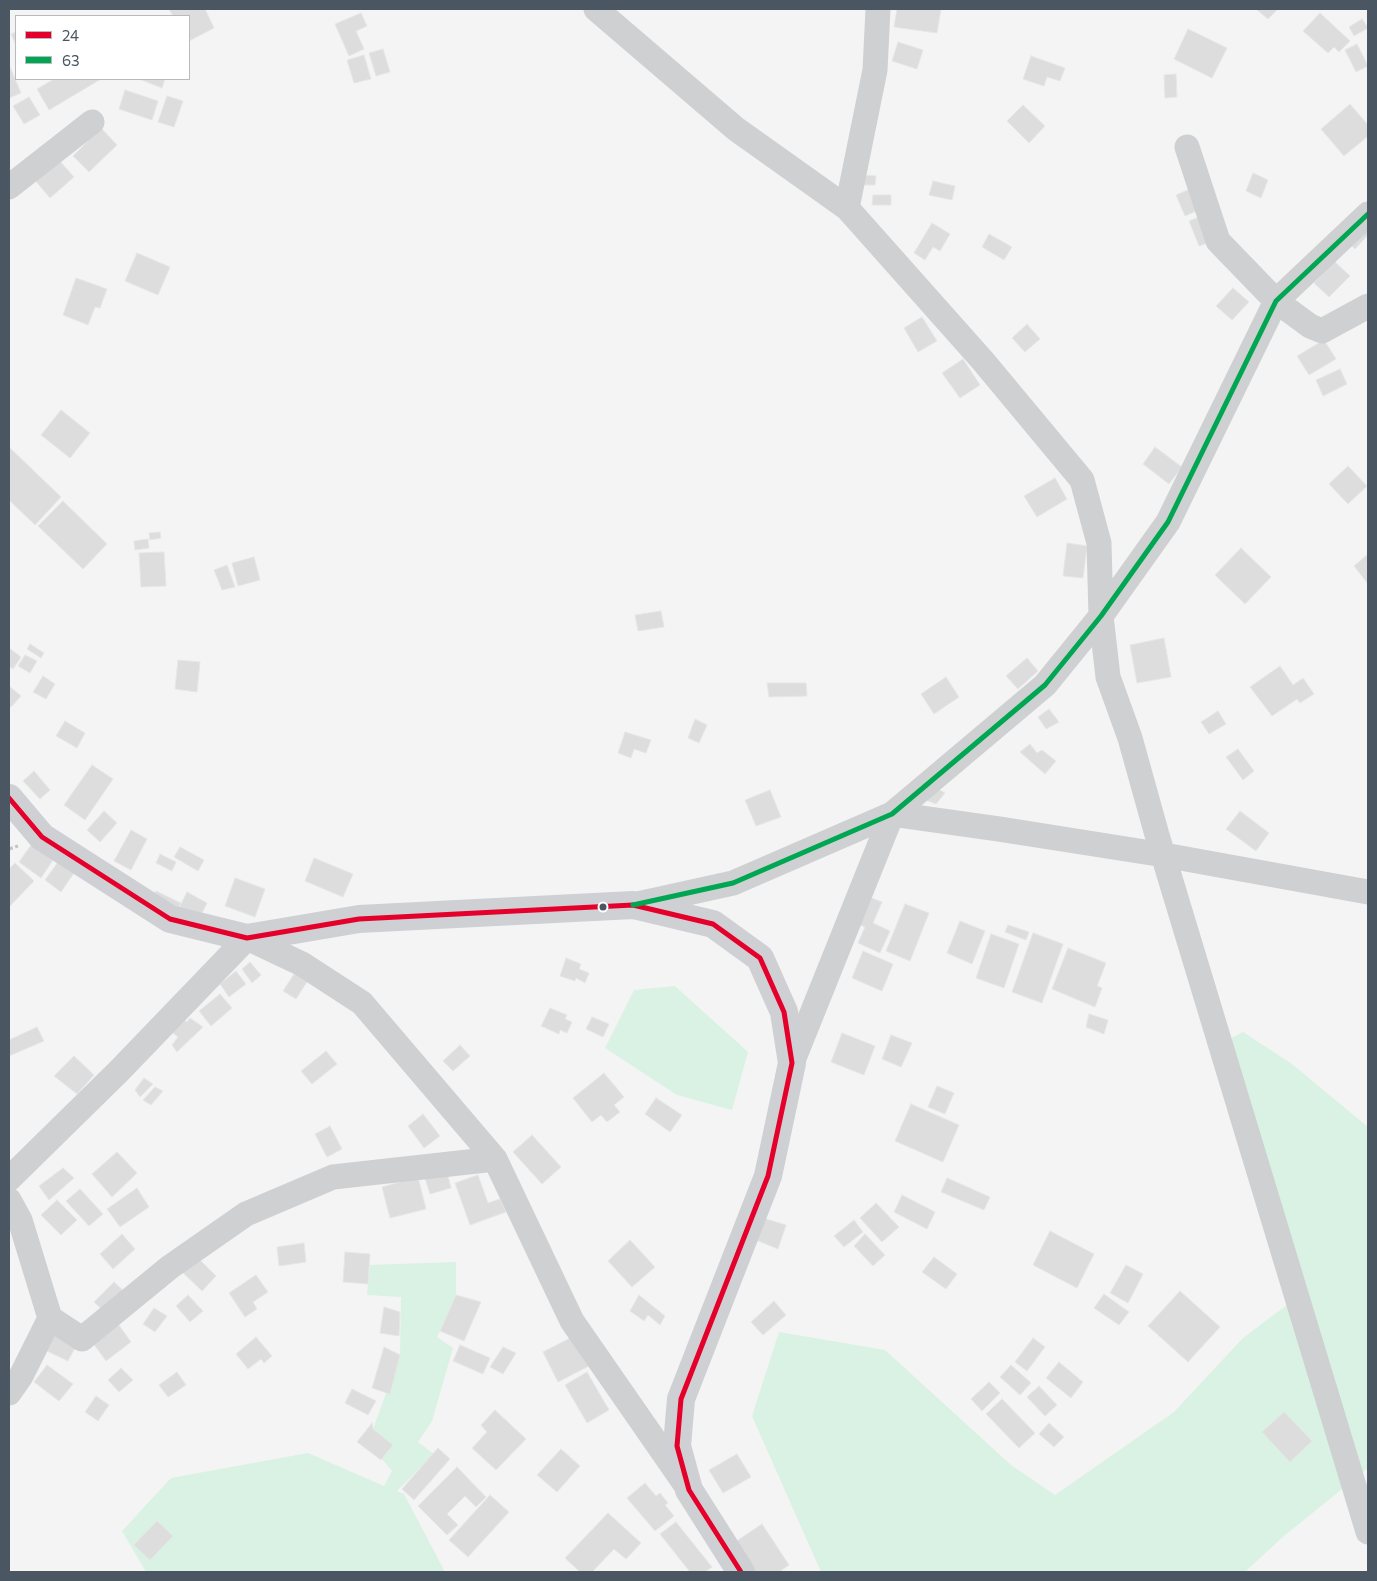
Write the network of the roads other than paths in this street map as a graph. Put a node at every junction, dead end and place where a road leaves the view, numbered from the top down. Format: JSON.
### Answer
{"nodes":[{"id":1,"x":596,"y":9,"type":"edge"},
{"id":2,"x":878,"y":9,"type":"edge"},
{"id":3,"x":92,"y":122,"type":"dead end"},
{"id":4,"x":1187,"y":147,"type":"dead end"},
{"id":5,"x":9,"y":187,"type":"edge"},
{"id":6,"x":847,"y":208,"type":"junction"},
{"id":7,"x":1368,"y":214,"type":"edge"},
{"id":8,"x":1276,"y":301,"type":"junction"},
{"id":9,"x":1368,"y":306,"type":"edge"},
{"id":10,"x":1101,"y":616,"type":"junction"},
{"id":11,"x":9,"y":798,"type":"edge"},
{"id":12,"x":892,"y":814,"type":"junction"},
{"id":13,"x":1164,"y":856,"type":"junction"},
{"id":14,"x":1368,"y":892,"type":"edge"},
{"id":15,"x":633,"y":905,"type":"junction"},
{"id":16,"x":247,"y":938,"type":"junction"},
{"id":17,"x":792,"y":1063,"type":"junction"},
{"id":18,"x":495,"y":1158,"type":"junction"},
{"id":19,"x":9,"y":1179,"type":"edge"},
{"id":20,"x":9,"y":1200,"type":"edge"},
{"id":21,"x":50,"y":1318,"type":"junction"},
{"id":22,"x":9,"y":1393,"type":"edge"},
{"id":23,"x":689,"y":1490,"type":"junction"},
{"id":24,"x":1368,"y":1532,"type":"edge"},
{"id":25,"x":741,"y":1572,"type":"edge"}],
"edges":[{"from":1,"to":6,"type":"street"},
{"from":2,"to":6,"type":"street"},
{"from":3,"to":5,"type":"street"},
{"from":4,"to":8,"type":"street"},
{"from":6,"to":10,"type":"street"},
{"from":7,"to":8,"type":"street"},
{"from":8,"to":9,"type":"street"},
{"from":8,"to":10,"type":"street"},
{"from":10,"to":12,"type":"street"},
{"from":10,"to":13,"type":"street"},
{"from":11,"to":16,"type":"street"},
{"from":12,"to":13,"type":"street"},
{"from":12,"to":15,"type":"street"},
{"from":12,"to":17,"type":"street"},
{"from":13,"to":14,"type":"street"},
{"from":13,"to":24,"type":"street"},
{"from":15,"to":16,"type":"street"},
{"from":15,"to":17,"type":"street"},
{"from":16,"to":18,"type":"street"},
{"from":16,"to":19,"type":"street"},
{"from":17,"to":23,"type":"street"},
{"from":18,"to":21,"type":"street"},
{"from":18,"to":23,"type":"street"},
{"from":20,"to":21,"type":"street"},
{"from":21,"to":22,"type":"street"},
{"from":23,"to":25,"type":"street"}]}
